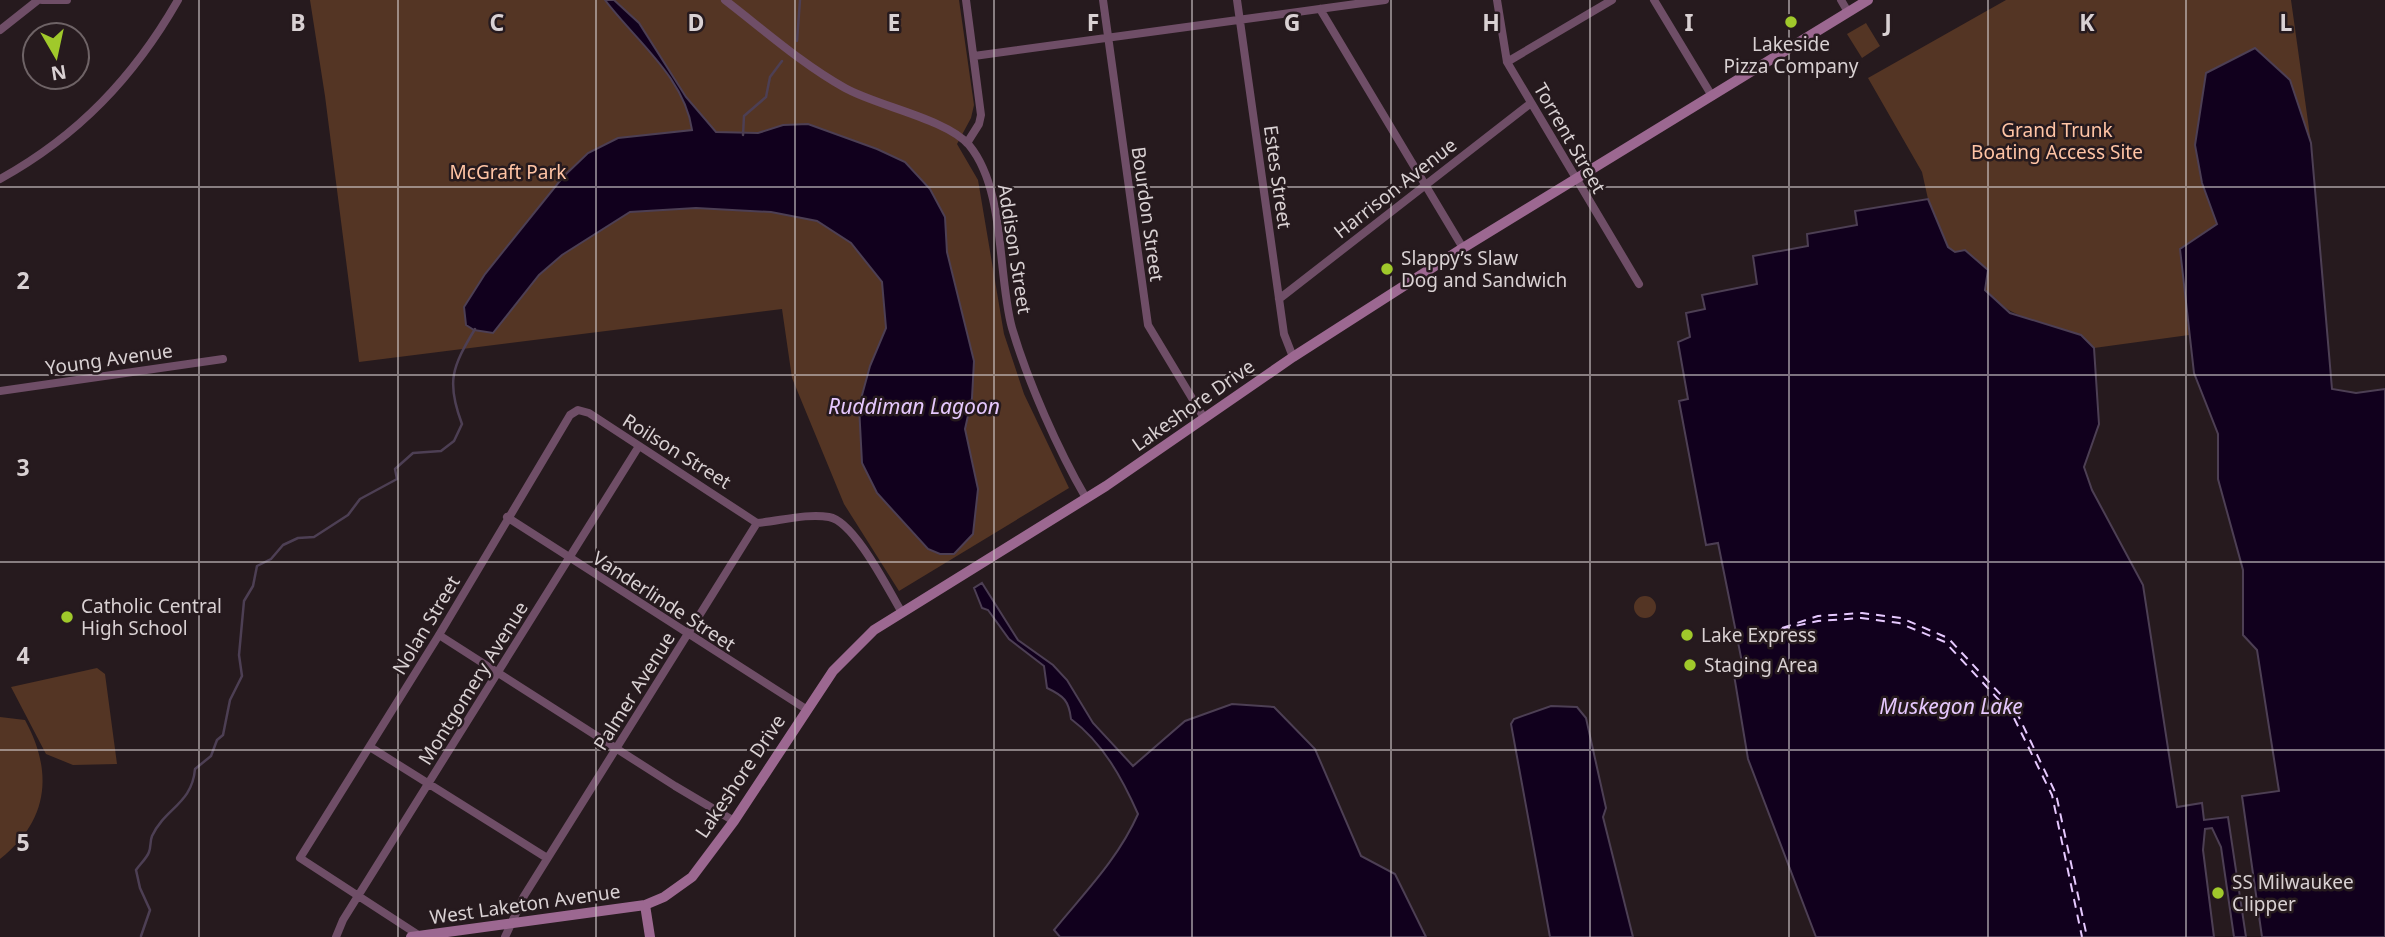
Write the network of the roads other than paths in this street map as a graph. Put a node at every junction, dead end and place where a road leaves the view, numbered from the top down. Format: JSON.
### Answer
{"nodes":[{"id":1,"x":40,"y":0,"type":"edge"},
{"id":2,"x":67,"y":0,"type":"edge"},
{"id":3,"x":178,"y":0,"type":"edge"},
{"id":4,"x":725,"y":0,"type":"edge"},
{"id":5,"x":966,"y":0,"type":"edge"},
{"id":6,"x":1103,"y":0,"type":"edge"},
{"id":7,"x":1237,"y":0,"type":"edge"},
{"id":8,"x":1385,"y":0,"type":"edge"},
{"id":9,"x":1497,"y":0,"type":"edge"},
{"id":10,"x":1612,"y":0,"type":"edge"},
{"id":11,"x":1654,"y":0,"type":"edge"},
{"id":12,"x":1841,"y":0,"type":"edge"},
{"id":13,"x":1868,"y":0,"type":"edge"},
{"id":14,"x":1370,"y":1,"type":"edge"},
{"id":15,"x":1320,"y":9,"type":"junction"},
{"id":16,"x":1848,"y":12,"type":"junction"},
{"id":17,"x":1240,"y":19,"type":"junction"},
{"id":18,"x":0,"y":30,"type":"edge"},
{"id":19,"x":1108,"y":37,"type":"junction"},
{"id":20,"x":974,"y":56,"type":"junction"},
{"id":21,"x":1507,"y":62,"type":"junction"},
{"id":22,"x":1712,"y":96,"type":"junction"},
{"id":23,"x":1531,"y":103,"type":"junction"},
{"id":24,"x":967,"y":143,"type":"junction"},
{"id":25,"x":1575,"y":178,"type":"junction"},
{"id":26,"x":0,"y":179,"type":"edge"},
{"id":27,"x":1426,"y":186,"type":"junction"},
{"id":28,"x":1463,"y":248,"type":"junction"},
{"id":29,"x":1639,"y":284,"type":"dead end"},
{"id":30,"x":1279,"y":299,"type":"junction"},
{"id":31,"x":1293,"y":357,"type":"junction"},
{"id":32,"x":223,"y":359,"type":"dead end"},
{"id":33,"x":0,"y":391,"type":"edge"},
{"id":34,"x":578,"y":410,"type":"joint"},
{"id":35,"x":1204,"y":418,"type":"junction"},
{"id":36,"x":639,"y":446,"type":"junction"},
{"id":37,"x":1086,"y":498,"type":"junction"},
{"id":38,"x":507,"y":517,"type":"junction"},
{"id":39,"x":757,"y":523,"type":"junction"},
{"id":40,"x":569,"y":559,"type":"junction"},
{"id":41,"x":901,"y":611,"type":"junction"},
{"id":42,"x":439,"y":635,"type":"junction"},
{"id":43,"x":687,"y":635,"type":"junction"},
{"id":44,"x":498,"y":672,"type":"junction"},
{"id":45,"x":806,"y":709,"type":"junction"},
{"id":46,"x":370,"y":747,"type":"junction"},
{"id":47,"x":617,"y":748,"type":"junction"},
{"id":48,"x":429,"y":784,"type":"junction"},
{"id":49,"x":734,"y":821,"type":"junction"},
{"id":50,"x":547,"y":858,"type":"junction"},
{"id":51,"x":359,"y":895,"type":"junction"},
{"id":52,"x":645,"y":905,"type":"junction"},
{"id":53,"x":511,"y":924,"type":"junction"},
{"id":54,"x":415,"y":936,"type":"edge"},
{"id":55,"x":336,"y":937,"type":"edge"},
{"id":56,"x":505,"y":937,"type":"edge"},
{"id":57,"x":650,"y":937,"type":"edge"}],
"edges":[{"from":1,"to":2,"type":"street"},
{"from":1,"to":18,"type":"street"},
{"from":3,"to":26,"type":"street"},
{"from":4,"to":24,"type":"street"},
{"from":5,"to":20,"type":"street"},
{"from":6,"to":19,"type":"street","name":"Bourdon Street"},
{"from":7,"to":17,"type":"street","name":"Estes Street"},
{"from":8,"to":14,"type":"street"},
{"from":9,"to":21,"type":"street","name":"Torrent Street"},
{"from":10,"to":21,"type":"street"},
{"from":11,"to":22,"type":"street"},
{"from":12,"to":16,"type":"street"},
{"from":13,"to":16,"type":"main road","name":"Lakeshore Drive"},
{"from":14,"to":15,"type":"street"},
{"from":15,"to":17,"type":"street"},
{"from":15,"to":27,"type":"street"},
{"from":16,"to":22,"type":"main road","name":"Lakeshore Drive"},
{"from":17,"to":19,"type":"street"},
{"from":17,"to":30,"type":"street","name":"Estes Street"},
{"from":19,"to":20,"type":"street"},
{"from":19,"to":35,"type":"street","name":"Bourdon Street"},
{"from":20,"to":24,"type":"street"},
{"from":21,"to":23,"type":"street","name":"Torrent Street"},
{"from":22,"to":25,"type":"main road","name":"Lakeshore Drive"},
{"from":23,"to":25,"type":"street","name":"Torrent Street"},
{"from":23,"to":27,"type":"street","name":"Harrison Avenue"},
{"from":24,"to":37,"type":"street","name":"Addison Street"},
{"from":25,"to":28,"type":"main road","name":"Lakeshore Drive"},
{"from":25,"to":29,"type":"street","name":"Torrent Street"},
{"from":27,"to":28,"type":"street"},
{"from":27,"to":30,"type":"street","name":"Harrison Avenue"},
{"from":28,"to":31,"type":"main road","name":"Lakeshore Drive"},
{"from":30,"to":31,"type":"street","name":"Estes Street"},
{"from":31,"to":35,"type":"main road","name":"Lakeshore Drive"},
{"from":32,"to":33,"type":"street","name":"Young Avenue"},
{"from":34,"to":36,"type":"street","name":"Roilson Street"},
{"from":34,"to":38,"type":"street","name":"Nolan Street"},
{"from":35,"to":37,"type":"main road","name":"Lakeshore Drive"},
{"from":36,"to":39,"type":"street","name":"Roilson Street"},
{"from":36,"to":40,"type":"street","name":"Montgomery Avenue"},
{"from":37,"to":41,"type":"main road","name":"Lakeshore Drive"},
{"from":38,"to":40,"type":"street","name":"Vanderlinde Street"},
{"from":38,"to":42,"type":"street","name":"Nolan Street"},
{"from":39,"to":41,"type":"street"},
{"from":39,"to":43,"type":"street","name":"Palmer Avenue"},
{"from":40,"to":43,"type":"street","name":"Vanderlinde Street"},
{"from":40,"to":44,"type":"street","name":"Montgomery Avenue"},
{"from":41,"to":45,"type":"main road","name":"Lakeshore Drive"},
{"from":42,"to":44,"type":"street"},
{"from":42,"to":46,"type":"street","name":"Nolan Street"},
{"from":43,"to":45,"type":"street","name":"Vanderlinde Street"},
{"from":43,"to":47,"type":"street","name":"Palmer Avenue"},
{"from":44,"to":47,"type":"street"},
{"from":44,"to":48,"type":"street","name":"Montgomery Avenue"},
{"from":45,"to":49,"type":"main road","name":"Lakeshore Drive"},
{"from":46,"to":48,"type":"street"},
{"from":46,"to":51,"type":"street","name":"Nolan Street"},
{"from":47,"to":49,"type":"street"},
{"from":47,"to":50,"type":"street","name":"Palmer Avenue"},
{"from":48,"to":50,"type":"street"},
{"from":48,"to":51,"type":"street","name":"Montgomery Avenue"},
{"from":49,"to":52,"type":"main road","name":"Lakeshore Drive"},
{"from":50,"to":53,"type":"street","name":"Palmer Avenue"},
{"from":51,"to":54,"type":"street"},
{"from":51,"to":55,"type":"street","name":"Montgomery Avenue"},
{"from":52,"to":53,"type":"main road","name":"West Laketon Avenue"},
{"from":52,"to":57,"type":"main road"},
{"from":53,"to":54,"type":"main road","name":"West Laketon Avenue"},
{"from":53,"to":56,"type":"street","name":"Palmer Avenue"}]}
